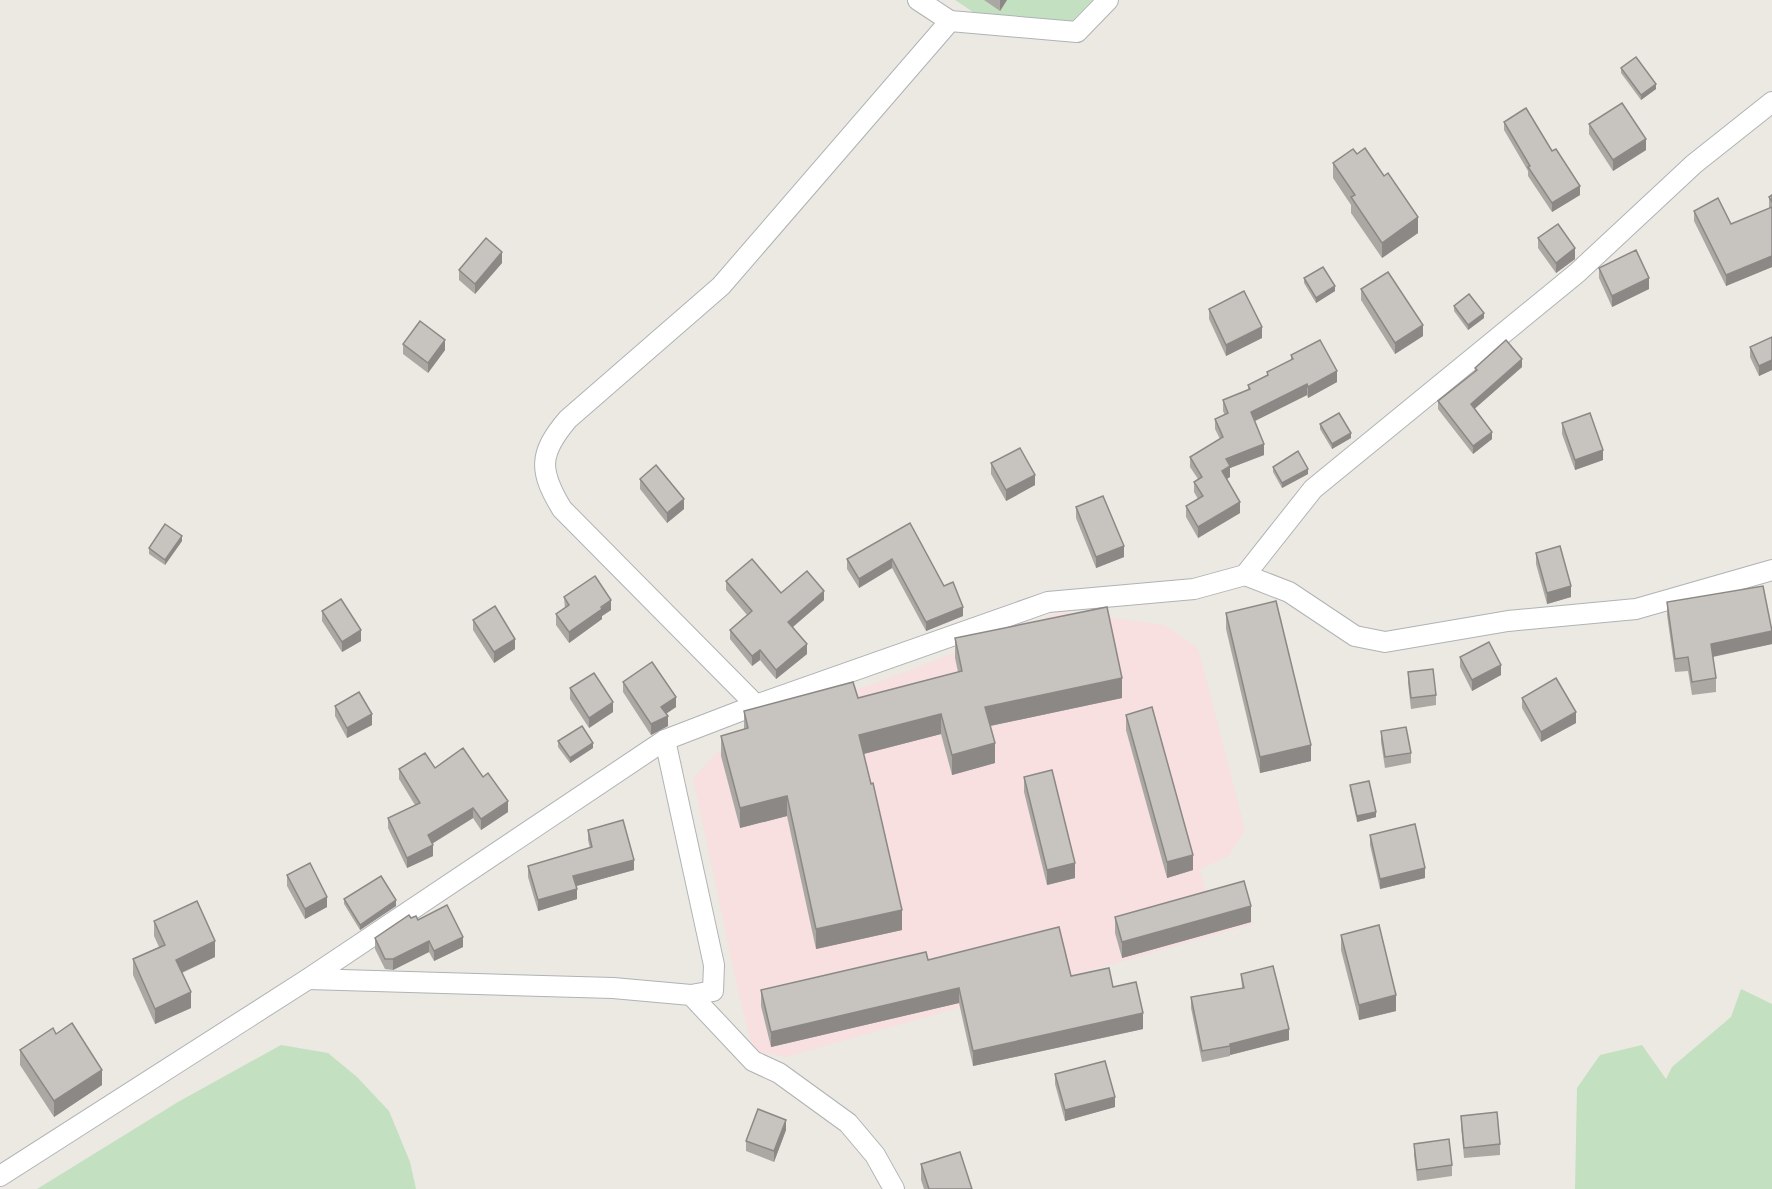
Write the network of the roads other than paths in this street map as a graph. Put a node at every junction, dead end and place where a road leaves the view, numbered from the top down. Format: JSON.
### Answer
{"nodes":[{"id":1,"x":918,"y":0,"type":"edge"},
{"id":2,"x":1108,"y":0,"type":"edge"},
{"id":3,"x":950,"y":21,"type":"junction"},
{"id":4,"x":1772,"y":102,"type":"edge"},
{"id":5,"x":1772,"y":570,"type":"edge"},
{"id":6,"x":1245,"y":575,"type":"junction"},
{"id":7,"x":756,"y":705,"type":"junction"},
{"id":8,"x":665,"y":740,"type":"junction"},
{"id":9,"x":308,"y":979,"type":"junction"},
{"id":10,"x":691,"y":995,"type":"junction"},
{"id":11,"x":0,"y":1176,"type":"edge"},
{"id":12,"x":894,"y":1189,"type":"edge"}],
"edges":[{"from":1,"to":3,"type":"street"},
{"from":2,"to":3,"type":"street"},
{"from":3,"to":7,"type":"street"},
{"from":4,"to":6,"type":"street"},
{"from":5,"to":6,"type":"street"},
{"from":6,"to":7,"type":"street"},
{"from":7,"to":8,"type":"street"},
{"from":8,"to":9,"type":"street"},
{"from":8,"to":10,"type":"street"},
{"from":9,"to":10,"type":"street"},
{"from":9,"to":11,"type":"street"},
{"from":10,"to":12,"type":"street"}]}
